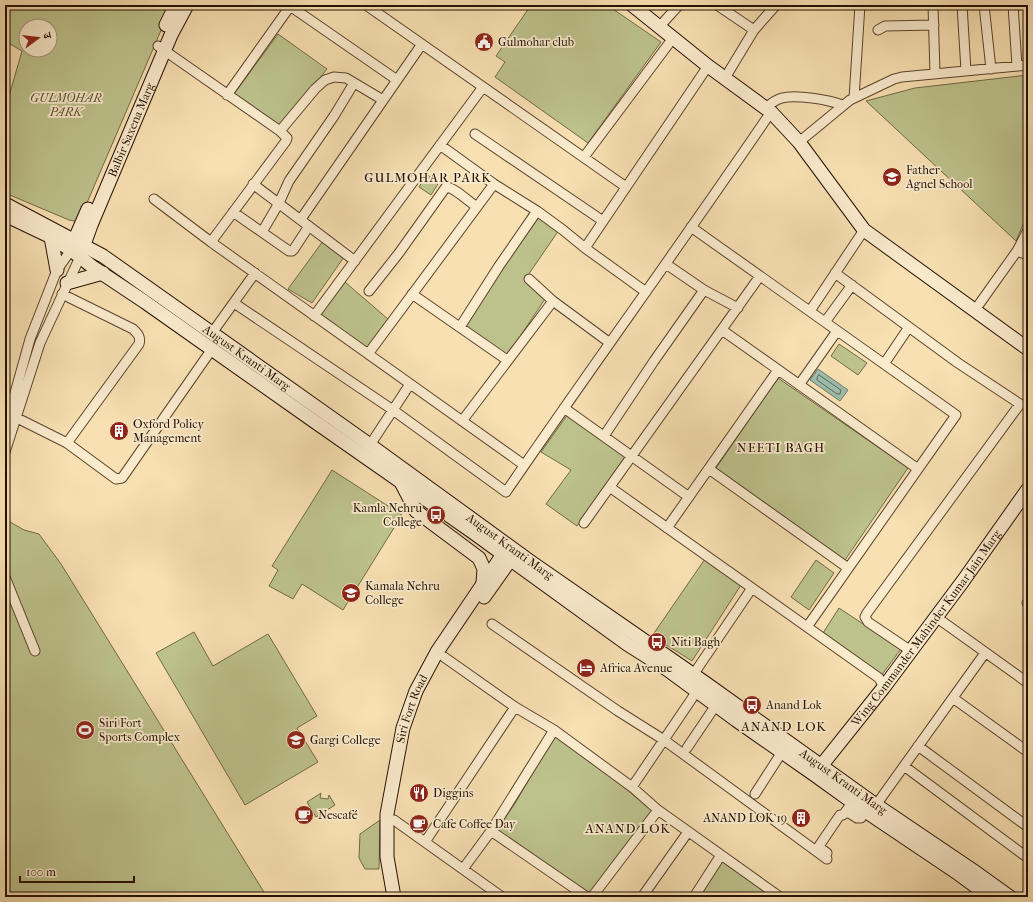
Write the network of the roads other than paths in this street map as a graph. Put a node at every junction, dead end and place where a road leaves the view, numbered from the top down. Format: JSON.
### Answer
{"nodes":[{"id":1,"x":176,"y":5,"type":"edge"},
{"id":2,"x":187,"y":5,"type":"edge"},
{"id":3,"x":366,"y":5,"type":"edge"},
{"id":4,"x":632,"y":5,"type":"edge"},
{"id":5,"x":680,"y":5,"type":"edge"},
{"id":6,"x":717,"y":5,"type":"edge"},
{"id":7,"x":776,"y":5,"type":"edge"},
{"id":8,"x":860,"y":5,"type":"edge"},
{"id":9,"x":933,"y":5,"type":"edge"},
{"id":10,"x":962,"y":5,"type":"edge"},
{"id":11,"x":984,"y":5,"type":"edge"},
{"id":12,"x":1013,"y":5,"type":"edge"},
{"id":13,"x":291,"y":6,"type":"edge"},
{"id":14,"x":934,"y":25,"type":"junction"},
{"id":15,"x":659,"y":27,"type":"junction"},
{"id":16,"x":754,"y":30,"type":"junction"},
{"id":17,"x":878,"y":30,"type":"dead end"},
{"id":18,"x":673,"y":38,"type":"junction"},
{"id":19,"x":422,"y":44,"type":"junction"},
{"id":20,"x":161,"y":48,"type":"junction"},
{"id":21,"x":1028,"y":65,"type":"edge"},
{"id":22,"x":708,"y":66,"type":"junction"},
{"id":23,"x":1017,"y":66,"type":"junction"},
{"id":24,"x":991,"y":68,"type":"junction"},
{"id":25,"x":966,"y":71,"type":"junction"},
{"id":26,"x":936,"y":74,"type":"junction"},
{"id":27,"x":725,"y":78,"type":"junction"},
{"id":28,"x":397,"y":80,"type":"junction"},
{"id":29,"x":354,"y":83,"type":"junction"},
{"id":30,"x":483,"y":87,"type":"junction"},
{"id":31,"x":227,"y":95,"type":"junction"},
{"id":32,"x":854,"y":98,"type":"junction"},
{"id":33,"x":383,"y":100,"type":"junction"},
{"id":34,"x":843,"y":106,"type":"junction"},
{"id":35,"x":769,"y":110,"type":"junction"},
{"id":36,"x":280,"y":131,"type":"junction"},
{"id":37,"x":475,"y":134,"type":"dead end"},
{"id":38,"x":799,"y":142,"type":"junction"},
{"id":39,"x":440,"y":145,"type":"junction"},
{"id":40,"x":584,"y":158,"type":"junction"},
{"id":41,"x":253,"y":184,"type":"junction"},
{"id":42,"x":494,"y":184,"type":"junction"},
{"id":43,"x":626,"y":187,"type":"junction"},
{"id":44,"x":154,"y":199,"type":"dead end"},
{"id":45,"x":279,"y":203,"type":"junction"},
{"id":46,"x":5,"y":204,"type":"edge"},
{"id":47,"x":476,"y":207,"type":"junction"},
{"id":48,"x":537,"y":211,"type":"junction"},
{"id":49,"x":233,"y":212,"type":"junction"},
{"id":50,"x":5,"y":215,"type":"edge"},
{"id":51,"x":301,"y":220,"type":"junction"},
{"id":52,"x":603,"y":221,"type":"junction"},
{"id":53,"x":309,"y":226,"type":"junction"},
{"id":54,"x":691,"y":227,"type":"junction"},
{"id":55,"x":864,"y":230,"type":"junction"},
{"id":56,"x":1028,"y":230,"type":"edge"},
{"id":57,"x":262,"y":232,"type":"junction"},
{"id":58,"x":51,"y":237,"type":"junction"},
{"id":59,"x":211,"y":242,"type":"junction"},
{"id":60,"x":77,"y":248,"type":"junction"},
{"id":61,"x":585,"y":248,"type":"junction"},
{"id":62,"x":1017,"y":251,"type":"junction"},
{"id":63,"x":1028,"y":255,"type":"edge"},
{"id":64,"x":355,"y":261,"type":"junction"},
{"id":65,"x":666,"y":264,"type":"junction"},
{"id":66,"x":57,"y":270,"type":"junction"},
{"id":67,"x":255,"y":273,"type":"junction"},
{"id":68,"x":835,"y":273,"type":"junction"},
{"id":69,"x":103,"y":274,"type":"junction"},
{"id":70,"x":760,"y":276,"type":"junction"},
{"id":71,"x":529,"y":278,"type":"dead end"},
{"id":72,"x":852,"y":285,"type":"junction"},
{"id":73,"x":64,"y":289,"type":"junction"},
{"id":74,"x":704,"y":290,"type":"junction"},
{"id":75,"x":369,"y":291,"type":"dead end"},
{"id":76,"x":646,"y":292,"type":"junction"},
{"id":77,"x":412,"y":294,"type":"junction"},
{"id":78,"x":553,"y":301,"type":"junction"},
{"id":79,"x":234,"y":303,"type":"junction"},
{"id":80,"x":738,"y":308,"type":"junction"},
{"id":81,"x":975,"y":310,"type":"junction"},
{"id":82,"x":810,"y":311,"type":"junction"},
{"id":83,"x":314,"y":316,"type":"junction"},
{"id":84,"x":825,"y":322,"type":"junction"},
{"id":85,"x":460,"y":327,"type":"junction"},
{"id":86,"x":909,"y":327,"type":"junction"},
{"id":87,"x":722,"y":330,"type":"junction"},
{"id":88,"x":837,"y":331,"type":"junction"},
{"id":89,"x":212,"y":333,"type":"junction"},
{"id":90,"x":610,"y":343,"type":"junction"},
{"id":91,"x":212,"y":349,"type":"junction"},
{"id":92,"x":1028,"y":349,"type":"edge"},
{"id":93,"x":368,"y":354,"type":"junction"},
{"id":94,"x":507,"y":360,"type":"junction"},
{"id":95,"x":884,"y":364,"type":"junction"},
{"id":96,"x":778,"y":370,"type":"junction"},
{"id":97,"x":410,"y":384,"type":"junction"},
{"id":98,"x":799,"y":385,"type":"junction"},
{"id":99,"x":564,"y":408,"type":"junction"},
{"id":100,"x":393,"y":410,"type":"junction"},
{"id":101,"x":13,"y":417,"type":"junction"},
{"id":102,"x":462,"y":421,"type":"junction"},
{"id":103,"x":5,"y":429,"type":"edge"},
{"id":104,"x":604,"y":436,"type":"junction"},
{"id":105,"x":67,"y":443,"type":"junction"},
{"id":106,"x":370,"y":445,"type":"junction"},
{"id":107,"x":5,"y":452,"type":"edge"},
{"id":108,"x":633,"y":457,"type":"junction"},
{"id":109,"x":524,"y":466,"type":"junction"},
{"id":110,"x":709,"y":469,"type":"junction"},
{"id":111,"x":918,"y":469,"type":"junction"},
{"id":112,"x":401,"y":481,"type":"junction"},
{"id":113,"x":611,"y":488,"type":"junction"},
{"id":114,"x":1028,"y":489,"type":"edge"},
{"id":115,"x":689,"y":497,"type":"junction"},
{"id":116,"x":584,"y":524,"type":"dead end"},
{"id":117,"x":667,"y":528,"type":"junction"},
{"id":118,"x":509,"y":552,"type":"junction"},
{"id":119,"x":848,"y":568,"type":"junction"},
{"id":120,"x":5,"y":577,"type":"edge"},
{"id":121,"x":483,"y":583,"type":"junction"},
{"id":122,"x":752,"y":588,"type":"junction"},
{"id":123,"x":936,"y":617,"type":"junction"},
{"id":124,"x":492,"y":624,"type":"dead end"},
{"id":125,"x":807,"y":627,"type":"junction"},
{"id":126,"x":35,"y":651,"type":"dead end"},
{"id":127,"x":911,"y":651,"type":"junction"},
{"id":128,"x":985,"y":653,"type":"junction"},
{"id":129,"x":444,"y":657,"type":"junction"},
{"id":130,"x":693,"y":675,"type":"junction"},
{"id":131,"x":1028,"y":683,"type":"edge"},
{"id":132,"x":884,"y":687,"type":"junction"},
{"id":133,"x":697,"y":691,"type":"junction"},
{"id":134,"x":953,"y":698,"type":"junction"},
{"id":135,"x":716,"y":705,"type":"junction"},
{"id":136,"x":514,"y":707,"type":"junction"},
{"id":137,"x":554,"y":730,"type":"junction"},
{"id":138,"x":664,"y":740,"type":"junction"},
{"id":139,"x":918,"y":746,"type":"junction"},
{"id":140,"x":687,"y":748,"type":"dead end"},
{"id":141,"x":782,"y":752,"type":"junction"},
{"id":142,"x":1028,"y":752,"type":"edge"},
{"id":143,"x":904,"y":766,"type":"junction"},
{"id":144,"x":818,"y":770,"type":"junction"},
{"id":145,"x":632,"y":787,"type":"junction"},
{"id":146,"x":755,"y":794,"type":"dead end"},
{"id":147,"x":847,"y":809,"type":"junction"},
{"id":148,"x":658,"y":810,"type":"junction"},
{"id":149,"x":866,"y":811,"type":"junction"},
{"id":150,"x":394,"y":820,"type":"junction"},
{"id":151,"x":1028,"y":827,"type":"edge"},
{"id":152,"x":491,"y":831,"type":"junction"},
{"id":153,"x":688,"y":832,"type":"junction"},
{"id":154,"x":426,"y":842,"type":"junction"},
{"id":155,"x":721,"y":855,"type":"junction"},
{"id":156,"x":1028,"y":858,"type":"edge"},
{"id":157,"x":463,"y":869,"type":"junction"},
{"id":158,"x":773,"y":895,"type":"edge"},
{"id":159,"x":394,"y":897,"type":"edge"},
{"id":160,"x":400,"y":897,"type":"edge"},
{"id":161,"x":502,"y":897,"type":"edge"},
{"id":162,"x":587,"y":897,"type":"edge"},
{"id":163,"x":592,"y":897,"type":"edge"},
{"id":164,"x":642,"y":897,"type":"edge"},
{"id":165,"x":694,"y":897,"type":"edge"},
{"id":166,"x":990,"y":897,"type":"edge"},
{"id":167,"x":1010,"y":897,"type":"edge"}],
"edges":[{"from":1,"to":20,"type":"main road","name":"Balbir Saxena Marg"},
{"from":2,"to":20,"type":"main road","name":"Balbir Saxena Marg"},
{"from":3,"to":19,"type":"street"},
{"from":4,"to":15,"type":"main road"},
{"from":5,"to":15,"type":"street"},
{"from":6,"to":16,"type":"street"},
{"from":7,"to":16,"type":"street"},
{"from":8,"to":32,"type":"street"},
{"from":9,"to":14,"type":"street"},
{"from":10,"to":25,"type":"street"},
{"from":11,"to":24,"type":"street"},
{"from":12,"to":23,"type":"street"},
{"from":13,"to":28,"type":"street"},
{"from":13,"to":31,"type":"street"},
{"from":14,"to":17,"type":"street"},
{"from":14,"to":26,"type":"street"},
{"from":15,"to":18,"type":"main road"},
{"from":16,"to":27,"type":"street"},
{"from":18,"to":22,"type":"main road"},
{"from":18,"to":40,"type":"street"},
{"from":19,"to":28,"type":"street"},
{"from":19,"to":30,"type":"street"},
{"from":20,"to":31,"type":"street"},
{"from":20,"to":60,"type":"main road","name":"Balbir Saxena Marg"},
{"from":21,"to":23,"type":"street"},
{"from":22,"to":27,"type":"main road"},
{"from":22,"to":43,"type":"street"},
{"from":23,"to":24,"type":"street"},
{"from":24,"to":25,"type":"street"},
{"from":25,"to":26,"type":"street"},
{"from":26,"to":32,"type":"street"},
{"from":27,"to":35,"type":"main road"},
{"from":28,"to":33,"type":"street"},
{"from":29,"to":33,"type":"street"},
{"from":29,"to":36,"type":"street"},
{"from":29,"to":45,"type":"street"},
{"from":30,"to":39,"type":"street"},
{"from":30,"to":40,"type":"street"},
{"from":31,"to":36,"type":"street"},
{"from":32,"to":34,"type":"street"},
{"from":33,"to":51,"type":"street"},
{"from":34,"to":35,"type":"street"},
{"from":34,"to":38,"type":"street"},
{"from":35,"to":38,"type":"main road"},
{"from":35,"to":54,"type":"street"},
{"from":36,"to":41,"type":"street"},
{"from":37,"to":52,"type":"street"},
{"from":38,"to":55,"type":"main road"},
{"from":39,"to":42,"type":"street"},
{"from":39,"to":64,"type":"street"},
{"from":40,"to":43,"type":"street"},
{"from":41,"to":45,"type":"street"},
{"from":41,"to":49,"type":"street"},
{"from":42,"to":47,"type":"street"},
{"from":42,"to":48,"type":"street"},
{"from":43,"to":52,"type":"street"},
{"from":44,"to":59,"type":"street"},
{"from":45,"to":51,"type":"street"},
{"from":45,"to":57,"type":"street"},
{"from":46,"to":60,"type":"main road","name":"August Kranti Marg"},
{"from":47,"to":75,"type":"street"},
{"from":47,"to":77,"type":"street"},
{"from":48,"to":61,"type":"street"},
{"from":48,"to":85,"type":"street"},
{"from":49,"to":57,"type":"street"},
{"from":49,"to":59,"type":"street"},
{"from":50,"to":58,"type":"main road","name":"August Kranti Marg"},
{"from":51,"to":53,"type":"street"},
{"from":52,"to":61,"type":"street"},
{"from":53,"to":57,"type":"street"},
{"from":53,"to":64,"type":"street"},
{"from":54,"to":65,"type":"street"},
{"from":54,"to":70,"type":"street"},
{"from":55,"to":68,"type":"street"},
{"from":55,"to":81,"type":"main road"},
{"from":56,"to":62,"type":"street"},
{"from":58,"to":60,"type":"main road","name":"August Kranti Marg"},
{"from":58,"to":66,"type":"main road"},
{"from":59,"to":67,"type":"street"},
{"from":60,"to":66,"type":"street"},
{"from":60,"to":69,"type":"main road","name":"August Kranti Marg"},
{"from":60,"to":73,"type":"street"},
{"from":60,"to":89,"type":"main road","name":"August Kranti Marg"},
{"from":61,"to":76,"type":"street"},
{"from":62,"to":63,"type":"street"},
{"from":62,"to":81,"type":"street"},
{"from":64,"to":83,"type":"street"},
{"from":65,"to":74,"type":"street"},
{"from":65,"to":76,"type":"street"},
{"from":66,"to":101,"type":"street"},
{"from":67,"to":79,"type":"street"},
{"from":67,"to":83,"type":"street"},
{"from":68,"to":72,"type":"street"},
{"from":68,"to":82,"type":"street"},
{"from":69,"to":73,"type":"main road"},
{"from":69,"to":91,"type":"main road","name":"August Kranti Marg"},
{"from":70,"to":80,"type":"street"},
{"from":70,"to":82,"type":"street"},
{"from":71,"to":78,"type":"street"},
{"from":72,"to":84,"type":"street"},
{"from":72,"to":86,"type":"street"},
{"from":73,"to":101,"type":"street"},
{"from":73,"to":105,"type":"street"},
{"from":74,"to":80,"type":"street"},
{"from":74,"to":104,"type":"street"},
{"from":76,"to":90,"type":"street"},
{"from":77,"to":85,"type":"street"},
{"from":77,"to":93,"type":"street"},
{"from":78,"to":90,"type":"street"},
{"from":78,"to":94,"type":"street"},
{"from":79,"to":89,"type":"street"},
{"from":79,"to":100,"type":"street"},
{"from":80,"to":87,"type":"street"},
{"from":81,"to":92,"type":"main road"},
{"from":82,"to":84,"type":"street"},
{"from":83,"to":93,"type":"street"},
{"from":84,"to":88,"type":"street"},
{"from":85,"to":94,"type":"street"},
{"from":86,"to":95,"type":"street"},
{"from":86,"to":127,"type":"street"},
{"from":87,"to":96,"type":"street"},
{"from":87,"to":108,"type":"street"},
{"from":88,"to":95,"type":"street"},
{"from":88,"to":98,"type":"street"},
{"from":89,"to":106,"type":"main road","name":"August Kranti Marg"},
{"from":90,"to":99,"type":"street"},
{"from":91,"to":105,"type":"street"},
{"from":91,"to":112,"type":"main road","name":"August Kranti Marg"},
{"from":93,"to":97,"type":"street"},
{"from":94,"to":102,"type":"street"},
{"from":95,"to":111,"type":"street"},
{"from":96,"to":98,"type":"street"},
{"from":96,"to":110,"type":"street"},
{"from":97,"to":100,"type":"street"},
{"from":97,"to":102,"type":"street"},
{"from":98,"to":111,"type":"street"},
{"from":99,"to":104,"type":"street"},
{"from":99,"to":109,"type":"street"},
{"from":100,"to":106,"type":"street"},
{"from":100,"to":109,"type":"street"},
{"from":101,"to":103,"type":"street"},
{"from":101,"to":105,"type":"street"},
{"from":101,"to":107,"type":"street"},
{"from":102,"to":109,"type":"street"},
{"from":104,"to":108,"type":"street"},
{"from":106,"to":118,"type":"main road","name":"August Kranti Marg"},
{"from":108,"to":113,"type":"street"},
{"from":108,"to":115,"type":"street"},
{"from":110,"to":115,"type":"street"},
{"from":110,"to":119,"type":"street"},
{"from":111,"to":119,"type":"street"},
{"from":112,"to":118,"type":"main road","name":"August Kranti Marg"},
{"from":112,"to":121,"type":"main road"},
{"from":113,"to":116,"type":"street"},
{"from":113,"to":117,"type":"street"},
{"from":114,"to":123,"type":"main road","name":"Wing Commander Mahinder Kumar Jain Marg"},
{"from":115,"to":117,"type":"street"},
{"from":117,"to":122,"type":"street"},
{"from":118,"to":121,"type":"main road","name":"Siri Fort Road"},
{"from":118,"to":129,"type":"main road","name":"Siri Fort Road"},
{"from":118,"to":130,"type":"main road","name":"August Kranti Marg"},
{"from":118,"to":133,"type":"main road","name":"August Kranti Marg"},
{"from":119,"to":125,"type":"street"},
{"from":120,"to":126,"type":"street"},
{"from":121,"to":159,"type":"main road","name":"Siri Fort Road"},
{"from":122,"to":125,"type":"street"},
{"from":122,"to":130,"type":"street"},
{"from":123,"to":127,"type":"main road","name":"Wing Commander Mahinder Kumar Jain Marg"},
{"from":123,"to":128,"type":"street"},
{"from":124,"to":138,"type":"street"},
{"from":125,"to":132,"type":"street"},
{"from":127,"to":132,"type":"main road","name":"Wing Commander Mahinder Kumar Jain Marg"},
{"from":128,"to":131,"type":"street"},
{"from":128,"to":134,"type":"street"},
{"from":129,"to":136,"type":"street"},
{"from":129,"to":150,"type":"main road","name":"Siri Fort Road"},
{"from":130,"to":144,"type":"main road","name":"August Kranti Marg"},
{"from":132,"to":144,"type":"main road","name":"Wing Commander Mahinder Kumar Jain Marg"},
{"from":133,"to":135,"type":"main road","name":"August Kranti Marg"},
{"from":133,"to":138,"type":"street"},
{"from":134,"to":139,"type":"street"},
{"from":134,"to":142,"type":"street"},
{"from":135,"to":140,"type":"street"},
{"from":135,"to":141,"type":"main road","name":"August Kranti Marg"},
{"from":136,"to":137,"type":"street"},
{"from":136,"to":154,"type":"street"},
{"from":137,"to":145,"type":"street"},
{"from":137,"to":152,"type":"street"},
{"from":138,"to":145,"type":"street"},
{"from":138,"to":147,"type":"street"},
{"from":139,"to":143,"type":"street"},
{"from":139,"to":151,"type":"street"},
{"from":141,"to":144,"type":"main road","name":"August Kranti Marg"},
{"from":141,"to":146,"type":"street"},
{"from":143,"to":149,"type":"street"},
{"from":143,"to":156,"type":"street"},
{"from":144,"to":147,"type":"main road","name":"August Kranti Marg"},
{"from":144,"to":149,"type":"main road","name":"August Kranti Marg"},
{"from":145,"to":148,"type":"street"},
{"from":147,"to":149,"type":"main road","name":"August Kranti Marg"},
{"from":148,"to":153,"type":"street"},
{"from":148,"to":163,"type":"street"},
{"from":149,"to":166,"type":"main road","name":"August Kranti Marg"},
{"from":149,"to":167,"type":"main road","name":"August Kranti Marg"},
{"from":150,"to":154,"type":"street"},
{"from":150,"to":160,"type":"main road","name":"Siri Fort Road"},
{"from":152,"to":157,"type":"street"},
{"from":152,"to":162,"type":"street"},
{"from":153,"to":155,"type":"street"},
{"from":153,"to":164,"type":"street"},
{"from":154,"to":157,"type":"street"},
{"from":155,"to":158,"type":"street"},
{"from":155,"to":165,"type":"street"},
{"from":157,"to":161,"type":"street"}]}
